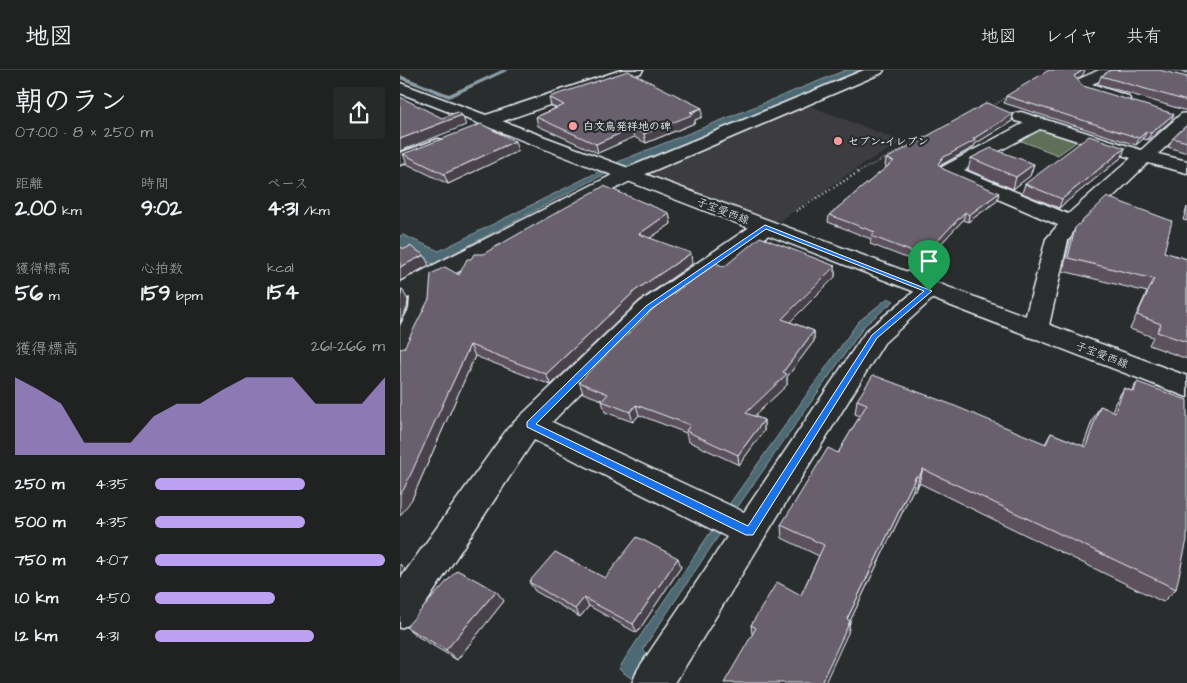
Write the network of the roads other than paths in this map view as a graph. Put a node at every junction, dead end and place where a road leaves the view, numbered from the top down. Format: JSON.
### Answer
{"nodes":[{"id":1,"x":636,"y":70,"type":"edge"},
{"id":2,"x":878,"y":70,"type":"edge"},
{"id":3,"x":1112,"y":70,"type":"edge"},
{"id":4,"x":400,"y":88,"type":"edge"},
{"id":5,"x":1141,"y":104,"type":"edge"},
{"id":6,"x":999,"y":105,"type":"dead end"},
{"id":7,"x":1168,"y":113,"type":"edge"},
{"id":8,"x":1186,"y":118,"type":"edge"},
{"id":9,"x":489,"y":122,"type":"junction"},
{"id":10,"x":1037,"y":123,"type":"junction"},
{"id":11,"x":1143,"y":156,"type":"junction"},
{"id":12,"x":400,"y":159,"type":"edge"},
{"id":13,"x":1187,"y":167,"type":"edge"},
{"id":14,"x":616,"y":171,"type":"junction"},
{"id":15,"x":1071,"y":223,"type":"junction"},
{"id":16,"x":768,"y":228,"type":"junction"},
{"id":17,"x":424,"y":282,"type":"junction"},
{"id":18,"x":929,"y":291,"type":"junction"},
{"id":19,"x":400,"y":292,"type":"edge"},
{"id":20,"x":1035,"y":330,"type":"junction"},
{"id":21,"x":400,"y":351,"type":"edge"},
{"id":22,"x":1187,"y":387,"type":"edge"},
{"id":23,"x":530,"y":425,"type":"junction"},
{"id":24,"x":733,"y":523,"type":"junction"},
{"id":25,"x":400,"y":610,"type":"edge"},
{"id":26,"x":658,"y":673,"type":"edge"}],
"edges":[{"from":1,"to":9,"type":"street"},
{"from":2,"to":14,"type":"street"},
{"from":3,"to":5,"type":"street"},
{"from":4,"to":9,"type":"street","name":"子宝愛西線"},
{"from":6,"to":10,"type":"street"},
{"from":7,"to":8,"type":"street"},
{"from":8,"to":11,"type":"street"},
{"from":9,"to":12,"type":"street"},
{"from":9,"to":14,"type":"street","name":"子宝愛西線"},
{"from":10,"to":11,"type":"street"},
{"from":10,"to":15,"type":"street"},
{"from":11,"to":13,"type":"street"},
{"from":11,"to":15,"type":"street"},
{"from":14,"to":16,"type":"street","name":"子宝愛西線"},
{"from":14,"to":17,"type":"street"},
{"from":15,"to":20,"type":"street"},
{"from":16,"to":18,"type":"street","name":"子宝愛西線"},
{"from":16,"to":23,"type":"street"},
{"from":17,"to":19,"type":"street"},
{"from":17,"to":21,"type":"street"},
{"from":18,"to":20,"type":"street","name":"子宝愛西線"},
{"from":18,"to":24,"type":"street"},
{"from":20,"to":22,"type":"street","name":"子宝愛西線"},
{"from":23,"to":24,"type":"street"},
{"from":23,"to":25,"type":"street"},
{"from":24,"to":26,"type":"street"}]}
